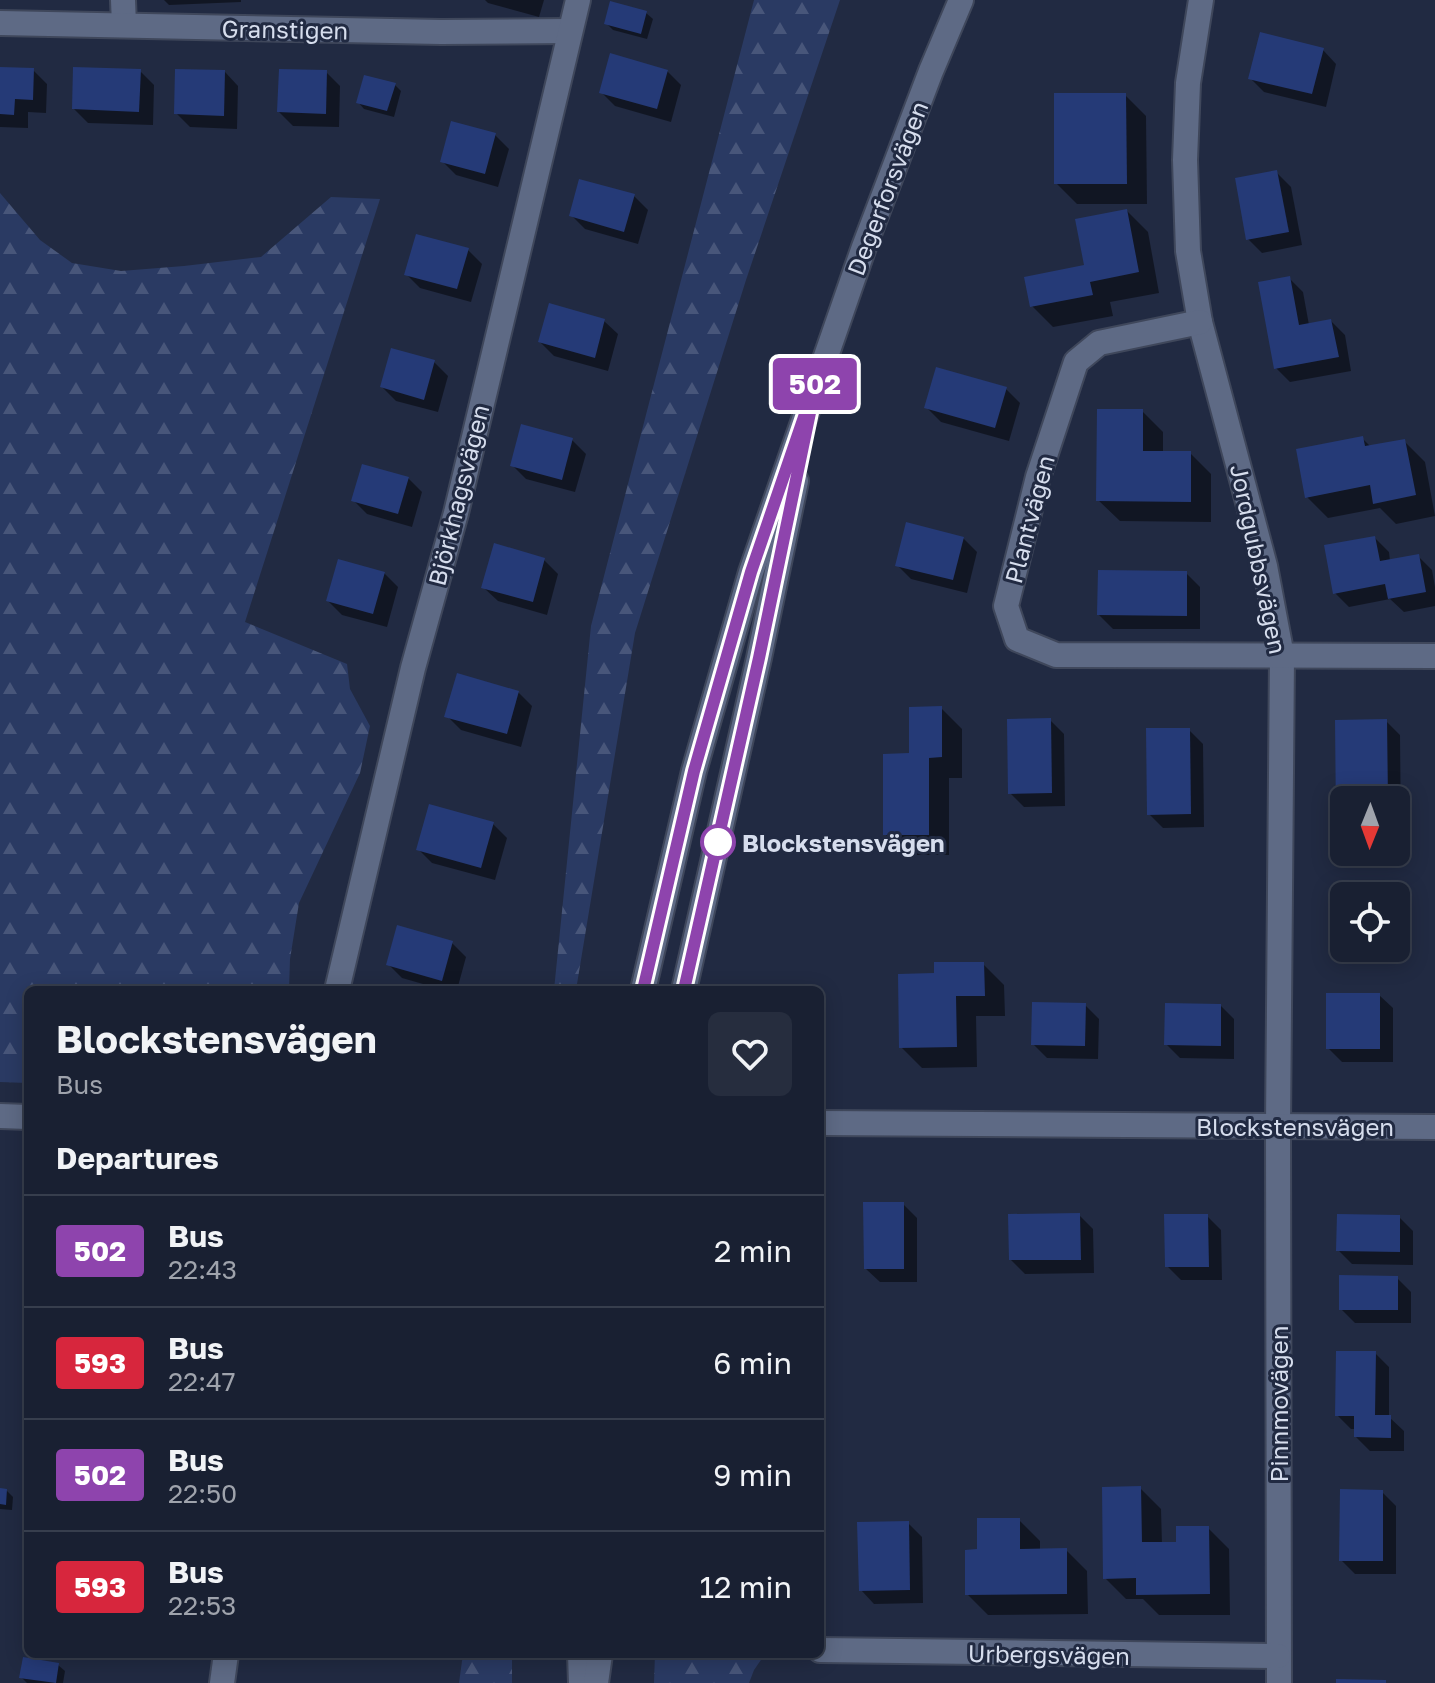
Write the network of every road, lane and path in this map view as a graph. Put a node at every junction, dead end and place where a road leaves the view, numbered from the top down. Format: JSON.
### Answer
{"nodes":[{"id":1,"x":123,"y":0,"type":"edge"},
{"id":2,"x":578,"y":0,"type":"edge"},
{"id":3,"x":961,"y":0,"type":"edge"},
{"id":4,"x":1201,"y":0,"type":"edge"},
{"id":5,"x":0,"y":23,"type":"edge"},
{"id":6,"x":124,"y":25,"type":"junction"},
{"id":7,"x":570,"y":31,"type":"junction"},
{"id":8,"x":1200,"y":322,"type":"junction"},
{"id":9,"x":817,"y":379,"type":"junction"},
{"id":10,"x":1282,"y":656,"type":"junction"},
{"id":11,"x":1435,"y":656,"type":"edge"},
{"id":12,"x":338,"y":986,"type":"edge"},
{"id":13,"x":644,"y":986,"type":"edge"},
{"id":14,"x":685,"y":986,"type":"edge"},
{"id":15,"x":0,"y":1116,"type":"edge"},
{"id":16,"x":24,"y":1117,"type":"edge"},
{"id":17,"x":824,"y":1123,"type":"edge"},
{"id":18,"x":1278,"y":1126,"type":"junction"},
{"id":19,"x":1435,"y":1127,"type":"edge"},
{"id":20,"x":824,"y":1650,"type":"edge"},
{"id":21,"x":1278,"y":1656,"type":"junction"},
{"id":22,"x":225,"y":1658,"type":"edge"},
{"id":23,"x":580,"y":1658,"type":"edge"},
{"id":24,"x":599,"y":1658,"type":"edge"},
{"id":25,"x":222,"y":1683,"type":"edge"},
{"id":26,"x":581,"y":1683,"type":"edge"},
{"id":27,"x":596,"y":1683,"type":"edge"},
{"id":28,"x":1279,"y":1683,"type":"edge"}],
"edges":[{"from":1,"to":6,"type":"street"},
{"from":2,"to":7,"type":"street","name":"Björkhagsvägen"},
{"from":3,"to":9,"type":"street","name":"Degerforsvägen"},
{"from":4,"to":8,"type":"street","name":"Jordgubbsvägen"},
{"from":5,"to":6,"type":"street","name":"Granstigen"},
{"from":6,"to":7,"type":"street","name":"Granstigen"},
{"from":7,"to":12,"type":"street","name":"Björkhagsvägen"},
{"from":8,"to":10,"type":"street","name":"Jordgubbsvägen"},
{"from":8,"to":10,"type":"street","name":"Plantvägen"},
{"from":9,"to":13,"type":"street","name":"Degerforsvägen"},
{"from":9,"to":14,"type":"street","name":"Degerforsvägen"},
{"from":10,"to":11,"type":"street","name":"Plantvägen"},
{"from":10,"to":18,"type":"street","name":"Jordgubbsvägen"},
{"from":15,"to":16,"type":"street"},
{"from":17,"to":18,"type":"street","name":"Blockstensvägen"},
{"from":18,"to":19,"type":"street","name":"Blockstensvägen"},
{"from":18,"to":21,"type":"street","name":"Pinnmovägen"},
{"from":20,"to":21,"type":"street","name":"Urbergsvägen"},
{"from":21,"to":28,"type":"street","name":"Pinnmovägen"},
{"from":22,"to":25,"type":"street"},
{"from":23,"to":26,"type":"street"},
{"from":24,"to":27,"type":"street"}]}
